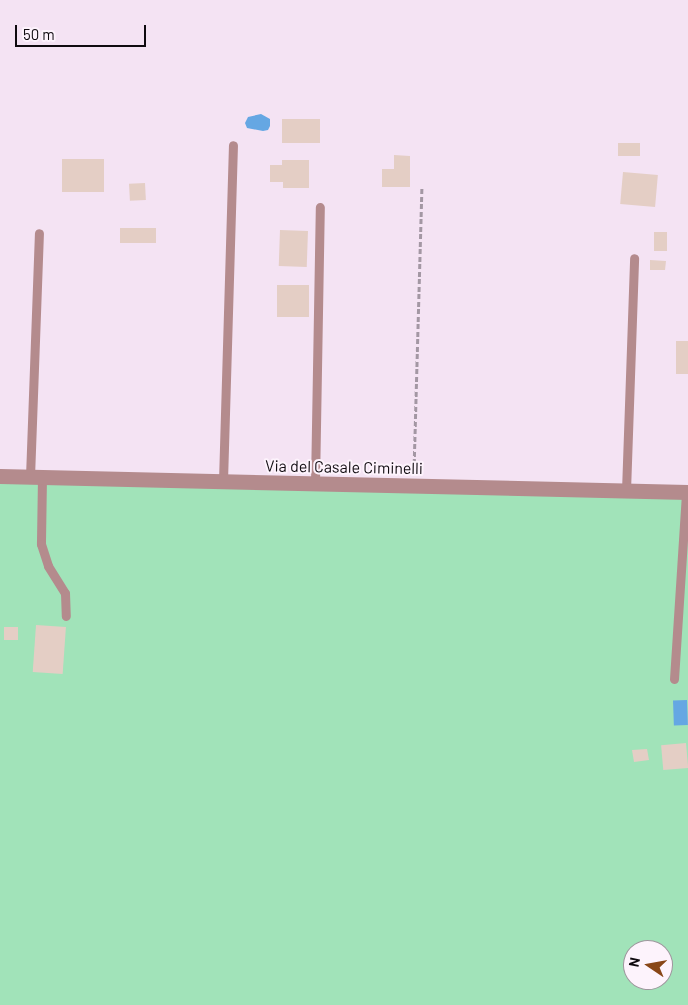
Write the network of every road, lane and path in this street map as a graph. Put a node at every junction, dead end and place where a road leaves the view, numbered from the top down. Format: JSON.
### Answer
{"nodes":[{"id":1,"x":233,"y":145,"type":"dead end"},
{"id":2,"x":422,"y":187,"type":"dead end"},
{"id":3,"x":320,"y":207,"type":"dead end"},
{"id":4,"x":39,"y":233,"type":"dead end"},
{"id":5,"x":634,"y":258,"type":"dead end"},
{"id":6,"x":0,"y":476,"type":"edge"},
{"id":7,"x":36,"y":477,"type":"junction"},
{"id":8,"x":223,"y":481,"type":"junction"},
{"id":9,"x":315,"y":484,"type":"junction"},
{"id":10,"x":414,"y":486,"type":"junction"},
{"id":11,"x":626,"y":491,"type":"junction"},
{"id":12,"x":687,"y":492,"type":"edge"},
{"id":13,"x":66,"y":616,"type":"dead end"},
{"id":14,"x":674,"y":679,"type":"dead end"}],
"edges":[{"from":1,"to":8,"type":"lane"},
{"from":2,"to":10,"type":"path"},
{"from":3,"to":9,"type":"lane"},
{"from":4,"to":7,"type":"lane"},
{"from":5,"to":11,"type":"lane"},
{"from":6,"to":7,"type":"street","name":"Via del Casale Ciminelli"},
{"from":7,"to":8,"type":"street","name":"Via del Casale Ciminelli"},
{"from":7,"to":13,"type":"lane"},
{"from":8,"to":9,"type":"street","name":"Via del Casale Ciminelli"},
{"from":9,"to":10,"type":"street","name":"Via del Casale Ciminelli"},
{"from":10,"to":11,"type":"street","name":"Via del Casale Ciminelli"},
{"from":11,"to":12,"type":"street","name":"Via del Casale Ciminelli"},
{"from":12,"to":14,"type":"lane"}]}
